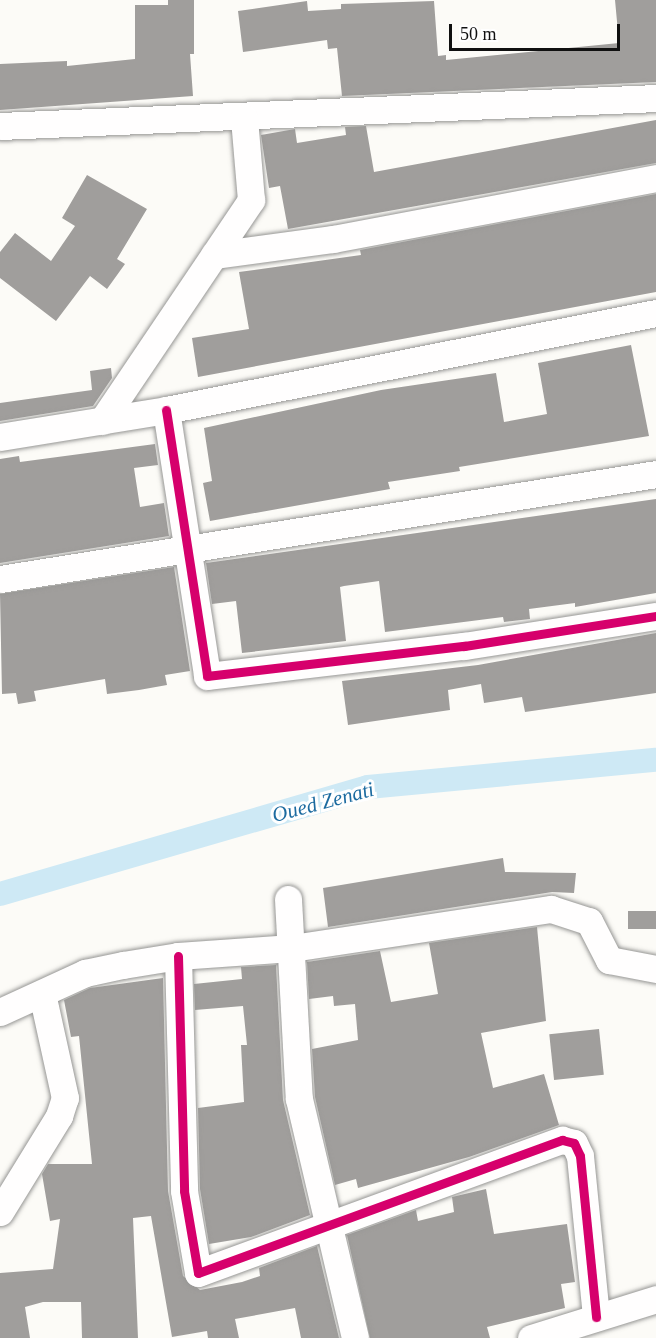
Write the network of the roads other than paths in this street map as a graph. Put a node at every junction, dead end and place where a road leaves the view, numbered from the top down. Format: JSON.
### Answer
{"nodes":[{"id":1,"x":656,"y":98,"type":"edge"},
{"id":2,"x":244,"y":118,"type":"junction"},
{"id":3,"x":0,"y":126,"type":"edge"},
{"id":4,"x":656,"y":178,"type":"edge"},
{"id":5,"x":214,"y":255,"type":"junction"},
{"id":6,"x":656,"y":312,"type":"edge"},
{"id":7,"x":166,"y":410,"type":"junction"},
{"id":8,"x":102,"y":421,"type":"junction"},
{"id":9,"x":0,"y":437,"type":"edge"},
{"id":10,"x":656,"y":474,"type":"edge"},
{"id":11,"x":188,"y":552,"type":"junction"},
{"id":12,"x":0,"y":579,"type":"edge"},
{"id":13,"x":656,"y":616,"type":"edge"},
{"id":14,"x":288,"y":899,"type":"dead end"},
{"id":15,"x":292,"y":948,"type":"junction"},
{"id":16,"x":178,"y":956,"type":"junction"},
{"id":17,"x":656,"y":969,"type":"edge"},
{"id":18,"x":42,"y":993,"type":"junction"},
{"id":19,"x":0,"y":1012,"type":"edge"},
{"id":20,"x":0,"y":1212,"type":"edge"},
{"id":21,"x":326,"y":1225,"type":"junction"},
{"id":22,"x":656,"y":1299,"type":"edge"},
{"id":23,"x":596,"y":1317,"type":"junction"},
{"id":24,"x":355,"y":1338,"type":"edge"},
{"id":25,"x":531,"y":1338,"type":"edge"}],
"edges":[{"from":1,"to":2,"type":"street"},
{"from":2,"to":3,"type":"street"},
{"from":2,"to":5,"type":"street"},
{"from":4,"to":5,"type":"street"},
{"from":5,"to":8,"type":"street"},
{"from":6,"to":7,"type":"street"},
{"from":7,"to":8,"type":"street"},
{"from":7,"to":11,"type":"street"},
{"from":8,"to":9,"type":"street"},
{"from":10,"to":11,"type":"street"},
{"from":11,"to":12,"type":"street"},
{"from":11,"to":13,"type":"street"},
{"from":14,"to":15,"type":"street"},
{"from":15,"to":16,"type":"street"},
{"from":15,"to":17,"type":"street"},
{"from":15,"to":21,"type":"street"},
{"from":16,"to":18,"type":"street"},
{"from":16,"to":21,"type":"street"},
{"from":18,"to":19,"type":"street"},
{"from":18,"to":20,"type":"street"},
{"from":21,"to":23,"type":"street"},
{"from":21,"to":24,"type":"street"},
{"from":22,"to":23,"type":"street"},
{"from":23,"to":25,"type":"street"}]}
